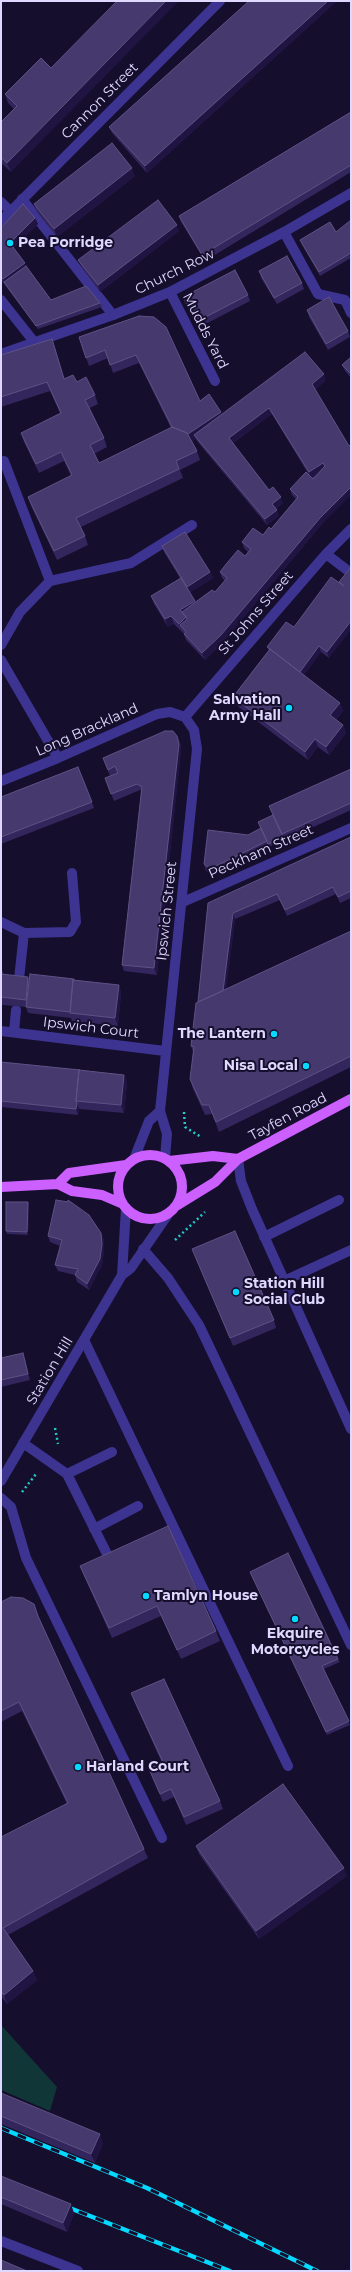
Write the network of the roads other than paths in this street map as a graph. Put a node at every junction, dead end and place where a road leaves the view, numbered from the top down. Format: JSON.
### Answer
{"nodes":[{"id":1,"x":217,"y":2,"type":"edge"},
{"id":2,"x":351,"y":193,"type":"edge"},
{"id":3,"x":22,"y":199,"type":"junction"},
{"id":4,"x":1,"y":202,"type":"edge"},
{"id":5,"x":10,"y":211,"type":"junction"},
{"id":6,"x":1,"y":221,"type":"edge"},
{"id":7,"x":284,"y":232,"type":"junction"},
{"id":8,"x":170,"y":292,"type":"junction"},
{"id":9,"x":1,"y":300,"type":"edge"},
{"id":10,"x":351,"y":313,"type":"edge"},
{"id":11,"x":113,"y":315,"type":"junction"},
{"id":12,"x":35,"y":342,"type":"junction"},
{"id":13,"x":1,"y":354,"type":"edge"},
{"id":14,"x":215,"y":381,"type":"dead end"},
{"id":15,"x":4,"y":460,"type":"dead end"},
{"id":16,"x":192,"y":525,"type":"dead end"},
{"id":17,"x":351,"y":530,"type":"edge"},
{"id":18,"x":326,"y":554,"type":"junction"},
{"id":19,"x":351,"y":573,"type":"edge"},
{"id":20,"x":50,"y":581,"type":"junction"},
{"id":21,"x":1,"y":645,"type":"edge"},
{"id":22,"x":1,"y":660,"type":"edge"},
{"id":23,"x":185,"y":717,"type":"junction"},
{"id":24,"x":58,"y":758,"type":"junction"},
{"id":25,"x":1,"y":781,"type":"edge"},
{"id":26,"x":351,"y":828,"type":"edge"},
{"id":27,"x":72,"y":873,"type":"dead end"},
{"id":28,"x":183,"y":902,"type":"junction"},
{"id":29,"x":1,"y":922,"type":"edge"},
{"id":30,"x":24,"y":933,"type":"junction"},
{"id":31,"x":19,"y":979,"type":"edge"},
{"id":32,"x":16,"y":1010,"type":"edge"},
{"id":33,"x":1,"y":1031,"type":"edge"},
{"id":34,"x":14,"y":1032,"type":"junction"},
{"id":35,"x":165,"y":1051,"type":"junction"},
{"id":36,"x":351,"y":1099,"type":"edge"},
{"id":37,"x":160,"y":1111,"type":"junction"},
{"id":38,"x":238,"y":1159,"type":"junction"},
{"id":39,"x":167,"y":1160,"type":"junction"},
{"id":40,"x":130,"y":1162,"type":"junction"},
{"id":41,"x":58,"y":1184,"type":"junction"},
{"id":42,"x":1,"y":1187,"type":"edge"},
{"id":43,"x":339,"y":1200,"type":"dead end"},
{"id":44,"x":124,"y":1206,"type":"junction"},
{"id":45,"x":176,"y":1206,"type":"junction"},
{"id":46,"x":169,"y":1213,"type":"junction"},
{"id":47,"x":264,"y":1237,"type":"junction"},
{"id":48,"x":143,"y":1250,"type":"junction"},
{"id":49,"x":351,"y":1250,"type":"edge"},
{"id":50,"x":122,"y":1275,"type":"junction"},
{"id":51,"x":284,"y":1282,"type":"junction"},
{"id":52,"x":84,"y":1340,"type":"junction"},
{"id":53,"x":351,"y":1429,"type":"edge"},
{"id":54,"x":23,"y":1443,"type":"junction"},
{"id":55,"x":112,"y":1452,"type":"dead end"},
{"id":56,"x":67,"y":1474,"type":"junction"},
{"id":57,"x":1,"y":1481,"type":"edge"},
{"id":58,"x":1,"y":1498,"type":"edge"},
{"id":59,"x":138,"y":1506,"type":"dead end"},
{"id":60,"x":94,"y":1529,"type":"junction"},
{"id":61,"x":107,"y":1554,"type":"edge"},
{"id":62,"x":351,"y":1645,"type":"edge"},
{"id":63,"x":288,"y":1766,"type":"dead end"},
{"id":64,"x":162,"y":1838,"type":"dead end"},
{"id":65,"x":1,"y":2241,"type":"edge"},
{"id":66,"x":78,"y":2271,"type":"edge"}],
"edges":[{"from":1,"to":3,"type":"street","name":"Cannon Street"},
{"from":2,"to":7,"type":"street","name":"Church Row"},
{"from":3,"to":5,"type":"street","name":"Cannon Street"},
{"from":3,"to":11,"type":"street"},
{"from":4,"to":5,"type":"street"},
{"from":5,"to":6,"type":"street","name":"Cannon Street"},
{"from":7,"to":8,"type":"street","name":"Church Row"},
{"from":7,"to":10,"type":"street"},
{"from":8,"to":11,"type":"street","name":"Church Row"},
{"from":8,"to":14,"type":"street","name":"Mudds Yard"},
{"from":9,"to":12,"type":"street"},
{"from":11,"to":12,"type":"street","name":"Church Row"},
{"from":12,"to":13,"type":"street","name":"Church Row"},
{"from":15,"to":20,"type":"street"},
{"from":16,"to":20,"type":"street"},
{"from":17,"to":18,"type":"street","name":"St Johns Street"},
{"from":18,"to":19,"type":"street"},
{"from":18,"to":23,"type":"street","name":"St Johns Street"},
{"from":20,"to":21,"type":"street"},
{"from":22,"to":24,"type":"street"},
{"from":23,"to":24,"type":"street","name":"Long Brackland"},
{"from":23,"to":28,"type":"street","name":"Ipswich Street"},
{"from":24,"to":25,"type":"street","name":"Long Brackland"},
{"from":26,"to":28,"type":"street","name":"Peckham Street"},
{"from":27,"to":30,"type":"street"},
{"from":28,"to":35,"type":"street","name":"Ipswich Street"},
{"from":29,"to":30,"type":"street"},
{"from":30,"to":31,"type":"street"},
{"from":32,"to":34,"type":"street"},
{"from":33,"to":34,"type":"street","name":"Ipswich Court"},
{"from":34,"to":35,"type":"street","name":"Ipswich Court"},
{"from":35,"to":37,"type":"street","name":"Ipswich Street"},
{"from":36,"to":38,"type":"main road","name":"Tayfen Road"},
{"from":37,"to":39,"type":"street","name":"Ipswich Street"},
{"from":37,"to":40,"type":"street"},
{"from":38,"to":39,"type":"main road"},
{"from":38,"to":45,"type":"main road","name":"Tayfen Road"},
{"from":38,"to":47,"type":"street"},
{"from":39,"to":40,"type":"main road"},
{"from":39,"to":45,"type":"main road"},
{"from":40,"to":41,"type":"main road"},
{"from":40,"to":44,"type":"main road"},
{"from":41,"to":42,"type":"main road"},
{"from":41,"to":44,"type":"main road"},
{"from":43,"to":47,"type":"street"},
{"from":44,"to":46,"type":"main road"},
{"from":44,"to":50,"type":"street","name":"Station Hill"},
{"from":45,"to":46,"type":"main road"},
{"from":46,"to":48,"type":"street","name":"Station Hill"},
{"from":47,"to":51,"type":"street"},
{"from":48,"to":50,"type":"street","name":"Station Hill"},
{"from":48,"to":62,"type":"street"},
{"from":49,"to":51,"type":"street"},
{"from":50,"to":52,"type":"street","name":"Station Hill"},
{"from":51,"to":53,"type":"street"},
{"from":52,"to":54,"type":"street","name":"Station Hill"},
{"from":52,"to":63,"type":"street"},
{"from":54,"to":56,"type":"street"},
{"from":54,"to":57,"type":"street","name":"Station Hill"},
{"from":55,"to":56,"type":"street"},
{"from":56,"to":60,"type":"street"},
{"from":58,"to":64,"type":"street"},
{"from":59,"to":60,"type":"street"},
{"from":60,"to":61,"type":"street"},
{"from":65,"to":66,"type":"street"}]}
